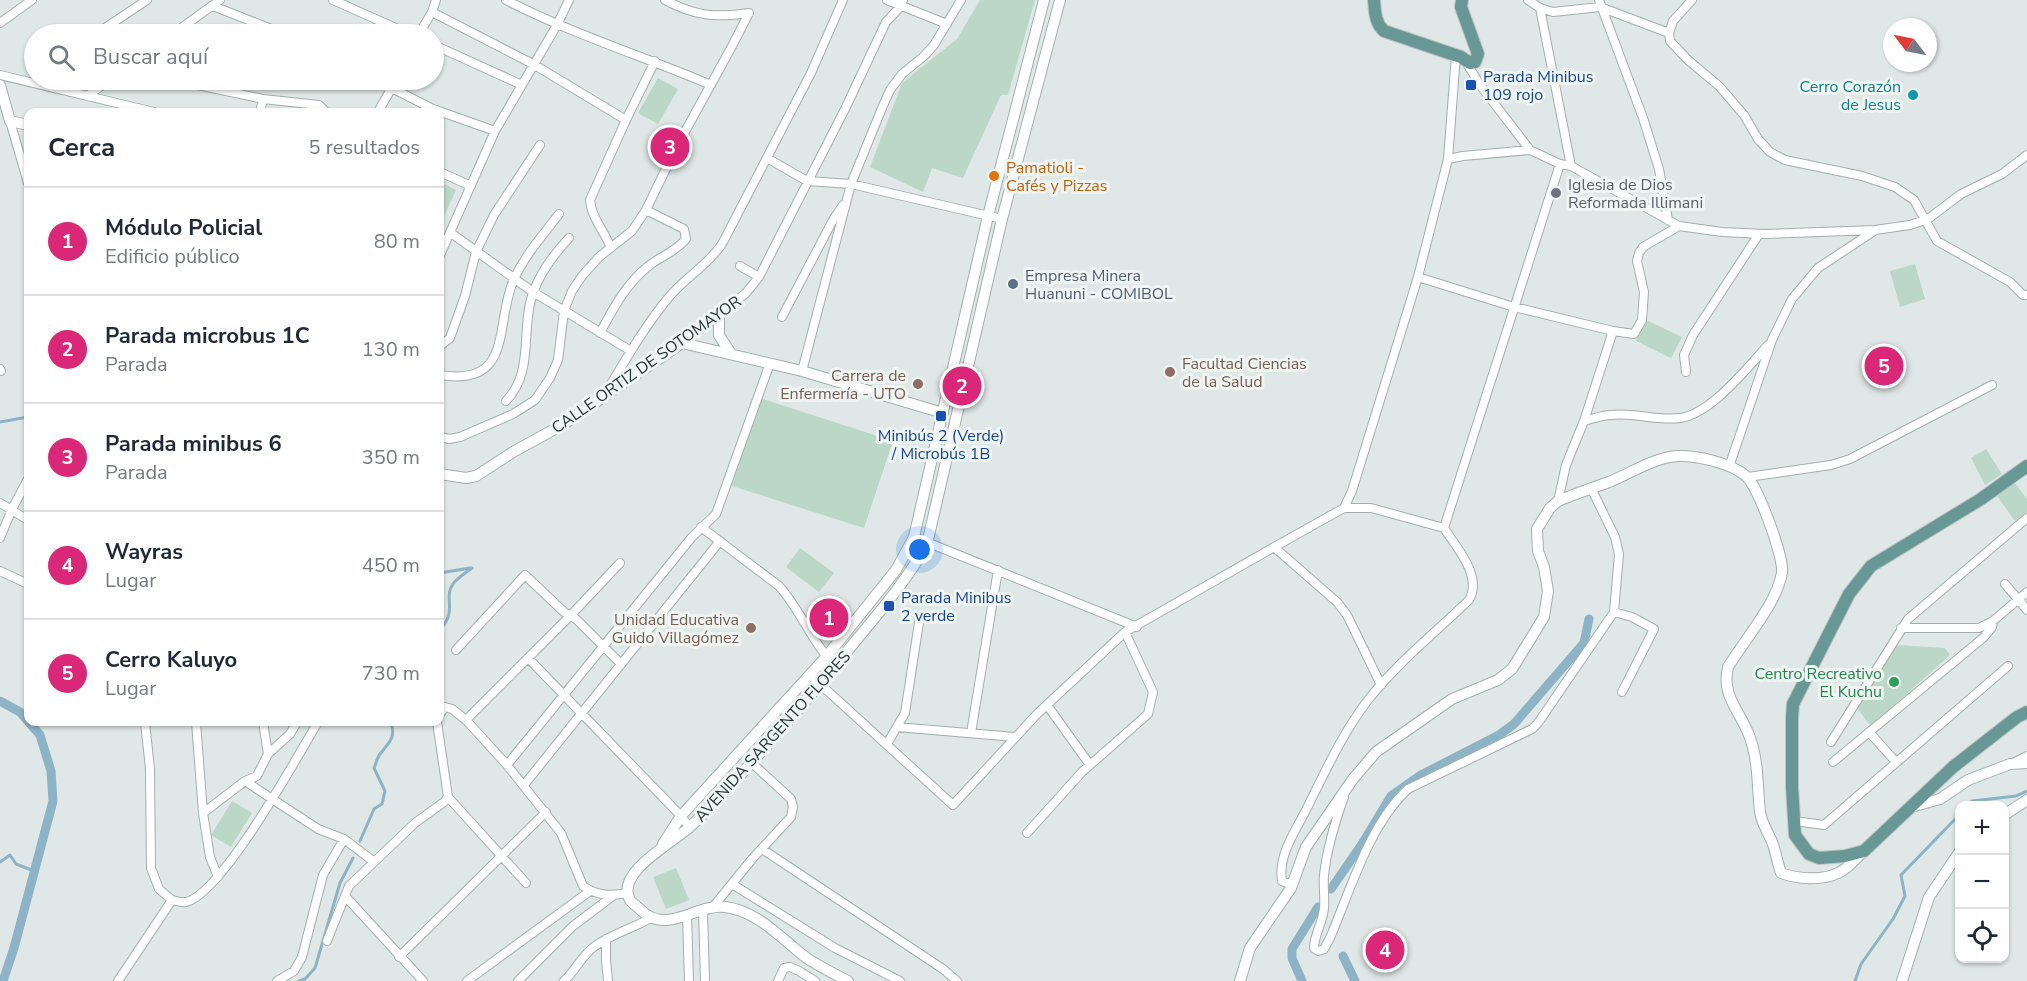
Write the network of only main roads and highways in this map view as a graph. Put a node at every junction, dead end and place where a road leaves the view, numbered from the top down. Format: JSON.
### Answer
{"nodes":[{"id":1,"x":1374,"y":0,"type":"edge"},
{"id":2,"x":1462,"y":0,"type":"edge"},
{"id":3,"x":2027,"y":466,"type":"edge"},
{"id":4,"x":2027,"y":712,"type":"edge"}],
"edges":[{"from":1,"to":2,"type":"main road"},
{"from":3,"to":4,"type":"main road"}]}
